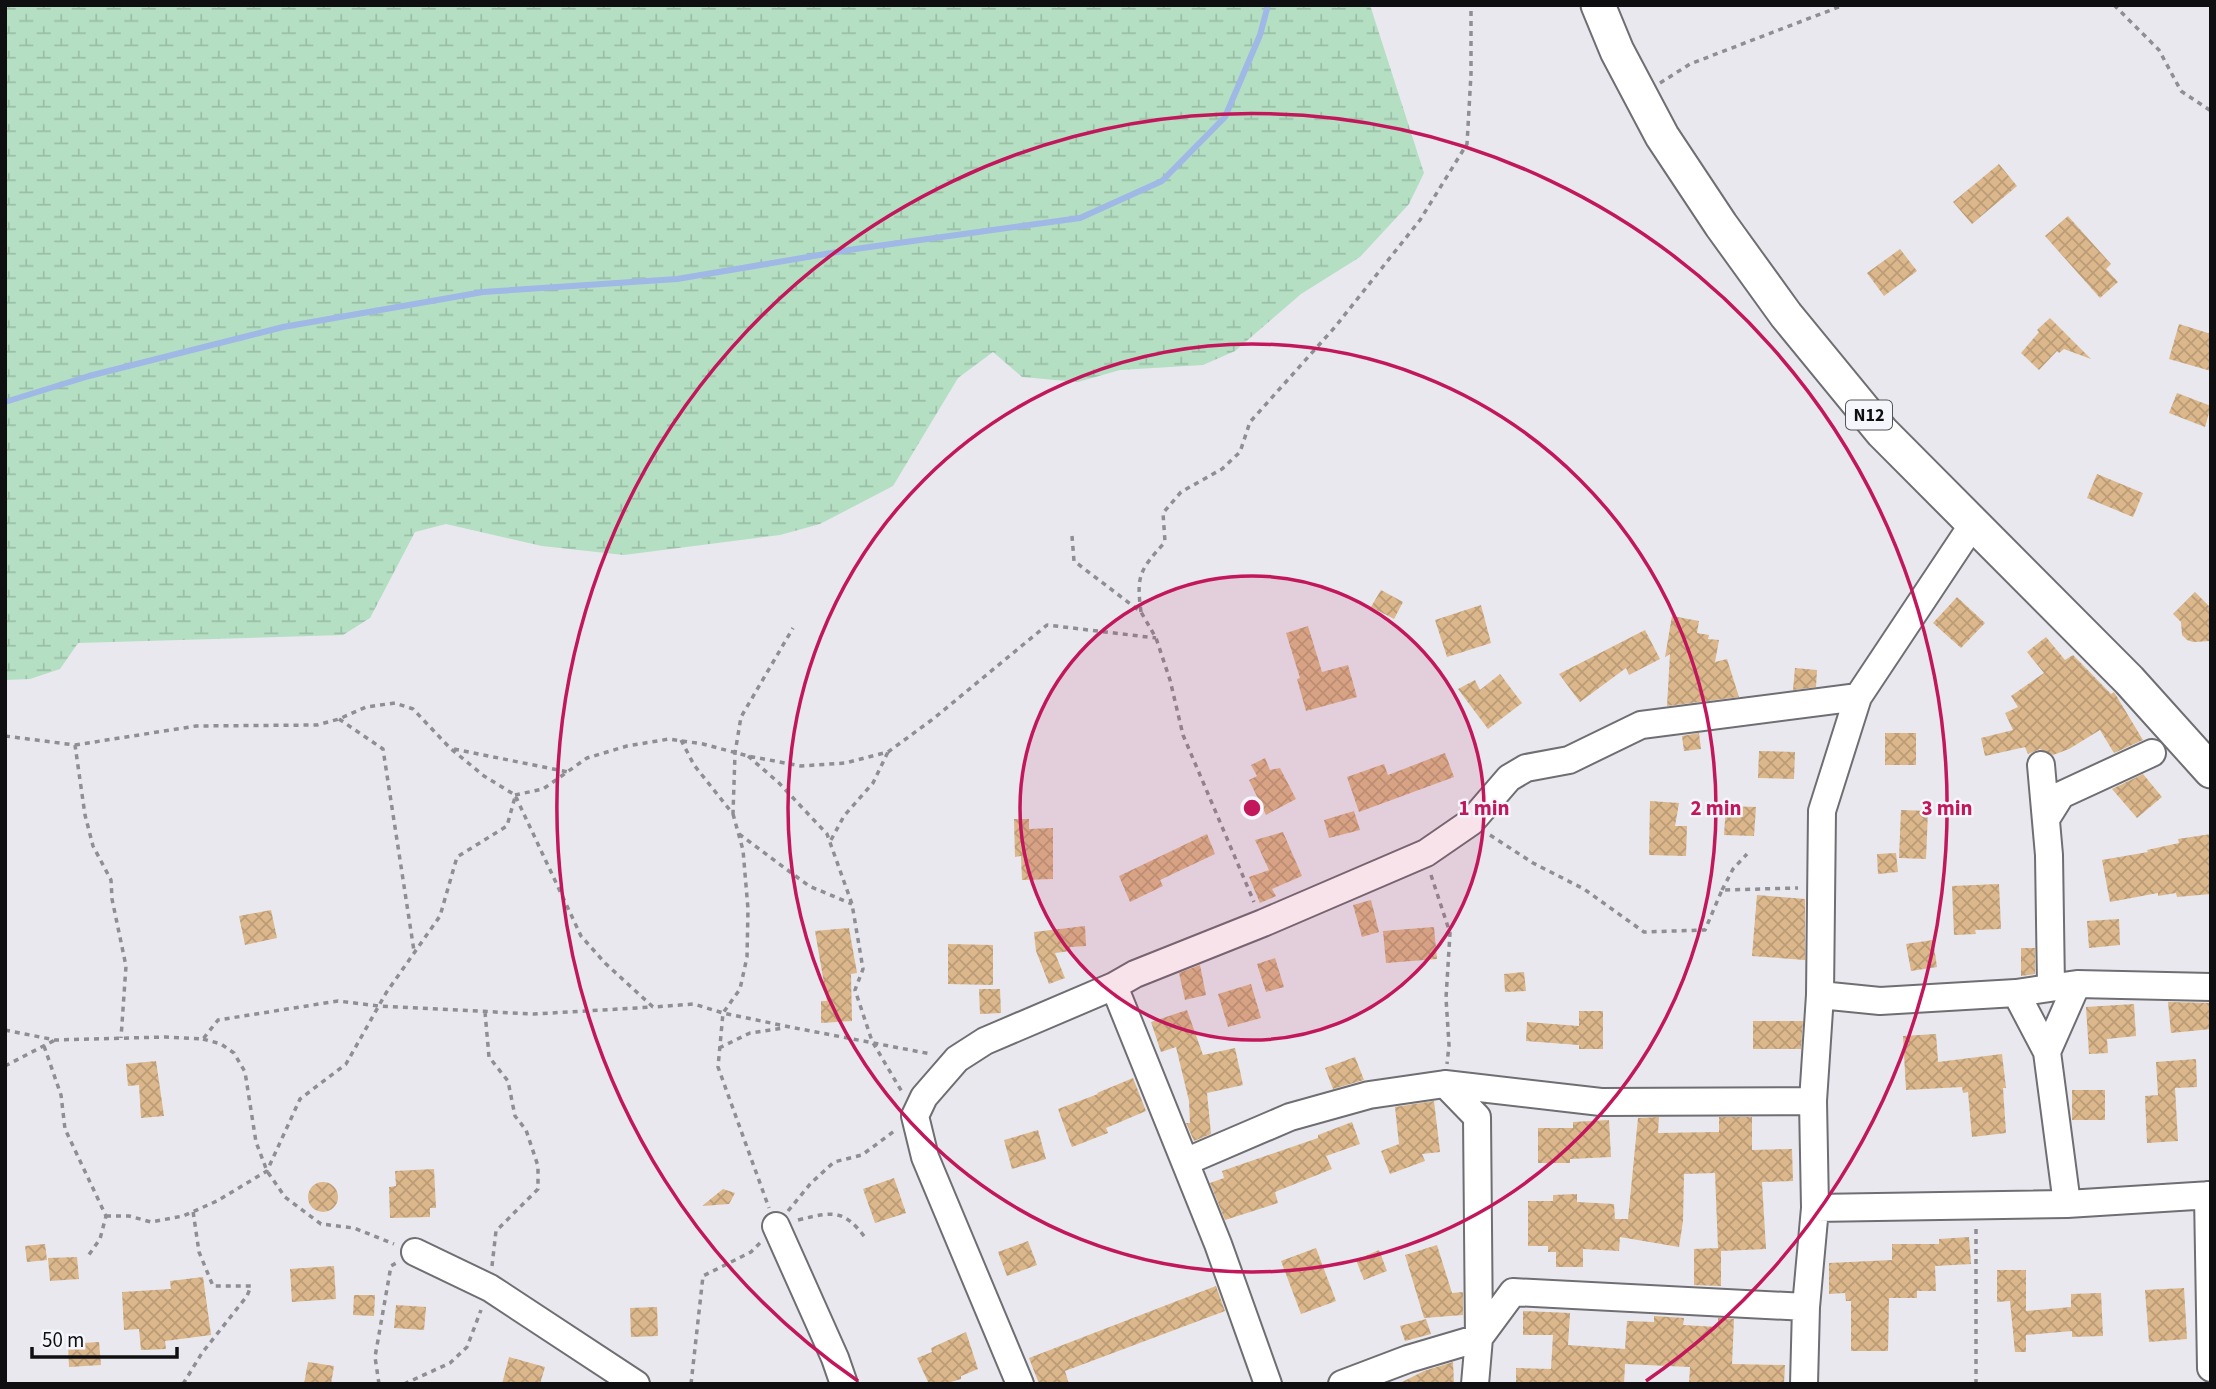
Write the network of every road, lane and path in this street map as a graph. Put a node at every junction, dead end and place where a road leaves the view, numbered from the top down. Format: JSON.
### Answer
{"nodes":[{"id":1,"x":1471,"y":5,"type":"edge"},
{"id":2,"x":1598,"y":5,"type":"edge"},
{"id":3,"x":1844,"y":5,"type":"edge"},
{"id":4,"x":2115,"y":5,"type":"edge"},
{"id":5,"x":1641,"y":95,"type":"junction"},
{"id":6,"x":2211,"y":111,"type":"edge"},
{"id":7,"x":1973,"y":524,"type":"junction"},
{"id":8,"x":1073,"y":536,"type":"dead end"},
{"id":9,"x":1140,"y":612,"type":"junction"},
{"id":10,"x":793,"y":628,"type":"dead end"},
{"id":11,"x":1156,"y":638,"type":"junction"},
{"id":12,"x":1858,"y":697,"type":"junction"},
{"id":13,"x":338,"y":719,"type":"junction"},
{"id":14,"x":5,"y":736,"type":"edge"},
{"id":15,"x":681,"y":740,"type":"junction"},
{"id":16,"x":75,"y":745,"type":"junction"},
{"id":17,"x":450,"y":748,"type":"junction"},
{"id":18,"x":888,"y":751,"type":"junction"},
{"id":19,"x":735,"y":752,"type":"junction"},
{"id":20,"x":2152,"y":752,"type":"dead end"},
{"id":21,"x":748,"y":756,"type":"junction"},
{"id":22,"x":2041,"y":765,"type":"dead end"},
{"id":23,"x":2211,"y":771,"type":"edge"},
{"id":24,"x":568,"y":772,"type":"junction"},
{"id":25,"x":516,"y":795,"type":"junction"},
{"id":26,"x":733,"y":814,"type":"junction"},
{"id":27,"x":2046,"y":820,"type":"junction"},
{"id":28,"x":1471,"y":822,"type":"junction"},
{"id":29,"x":739,"y":834,"type":"junction"},
{"id":30,"x":830,"y":842,"type":"junction"},
{"id":31,"x":1426,"y":853,"type":"junction"},
{"id":32,"x":1747,"y":854,"type":"dead end"},
{"id":33,"x":1821,"y":889,"type":"junction"},
{"id":34,"x":1722,"y":890,"type":"junction"},
{"id":35,"x":852,"y":904,"type":"junction"},
{"id":36,"x":1263,"y":923,"type":"junction"},
{"id":37,"x":414,"y":953,"type":"junction"},
{"id":38,"x":1114,"y":986,"type":"junction"},
{"id":39,"x":2064,"y":986,"type":"junction"},
{"id":40,"x":2211,"y":987,"type":"edge"},
{"id":41,"x":2016,"y":993,"type":"junction"},
{"id":42,"x":1820,"y":995,"type":"junction"},
{"id":43,"x":379,"y":1006,"type":"junction"},
{"id":44,"x":653,"y":1007,"type":"junction"},
{"id":45,"x":485,"y":1012,"type":"junction"},
{"id":46,"x":723,"y":1013,"type":"junction"},
{"id":47,"x":790,"y":1027,"type":"junction"},
{"id":48,"x":5,"y":1030,"type":"edge"},
{"id":49,"x":121,"y":1038,"type":"junction"},
{"id":50,"x":203,"y":1039,"type":"junction"},
{"id":51,"x":55,"y":1040,"type":"junction"},
{"id":52,"x":872,"y":1041,"type":"junction"},
{"id":53,"x":44,"y":1045,"type":"junction"},
{"id":54,"x":719,"y":1048,"type":"junction"},
{"id":55,"x":2047,"y":1052,"type":"junction"},
{"id":56,"x":957,"y":1059,"type":"junction"},
{"id":57,"x":5,"y":1066,"type":"edge"},
{"id":58,"x":1445,"y":1084,"type":"junction"},
{"id":59,"x":1813,"y":1101,"type":"junction"},
{"id":60,"x":915,"y":1116,"type":"junction"},
{"id":61,"x":1185,"y":1162,"type":"junction"},
{"id":62,"x":267,"y":1171,"type":"junction"},
{"id":63,"x":2209,"y":1195,"type":"edge"},
{"id":64,"x":2067,"y":1204,"type":"junction"},
{"id":65,"x":1815,"y":1208,"type":"junction"},
{"id":66,"x":194,"y":1211,"type":"junction"},
{"id":67,"x":106,"y":1216,"type":"junction"},
{"id":68,"x":776,"y":1226,"type":"junction"},
{"id":69,"x":1976,"y":1227,"type":"dead end"},
{"id":70,"x":867,"y":1240,"type":"dead end"},
{"id":71,"x":415,"y":1252,"type":"junction"},
{"id":72,"x":88,"y":1256,"type":"dead end"},
{"id":73,"x":490,"y":1289,"type":"junction"},
{"id":74,"x":1806,"y":1307,"type":"junction"},
{"id":75,"x":1479,"y":1338,"type":"junction"},
{"id":76,"x":2211,"y":1368,"type":"edge"},
{"id":77,"x":183,"y":1384,"type":"edge"},
{"id":78,"x":379,"y":1384,"type":"edge"},
{"id":79,"x":404,"y":1384,"type":"edge"},
{"id":80,"x":636,"y":1384,"type":"edge"},
{"id":81,"x":691,"y":1384,"type":"edge"},
{"id":82,"x":844,"y":1384,"type":"edge"},
{"id":83,"x":1020,"y":1384,"type":"edge"},
{"id":84,"x":1268,"y":1384,"type":"edge"},
{"id":85,"x":1342,"y":1384,"type":"edge"},
{"id":86,"x":1475,"y":1384,"type":"edge"},
{"id":87,"x":1804,"y":1384,"type":"edge"},
{"id":88,"x":1976,"y":1384,"type":"edge"}],
"edges":[{"from":1,"to":9,"type":"path"},
{"from":2,"to":5,"type":"main road","number":"N12"},
{"from":3,"to":5,"type":"path"},
{"from":4,"to":6,"type":"path"},
{"from":5,"to":7,"type":"main road","number":"N12"},
{"from":7,"to":12,"type":"street"},
{"from":7,"to":23,"type":"main road","number":"N12"},
{"from":8,"to":9,"type":"path"},
{"from":9,"to":11,"type":"path"},
{"from":10,"to":19,"type":"path"},
{"from":11,"to":18,"type":"path"},
{"from":11,"to":36,"type":"path"},
{"from":12,"to":28,"type":"street"},
{"from":12,"to":33,"type":"street"},
{"from":13,"to":16,"type":"path"},
{"from":13,"to":17,"type":"path"},
{"from":13,"to":37,"type":"path"},
{"from":14,"to":16,"type":"path"},
{"from":15,"to":19,"type":"path"},
{"from":15,"to":24,"type":"path"},
{"from":15,"to":26,"type":"path"},
{"from":16,"to":49,"type":"path"},
{"from":17,"to":24,"type":"path"},
{"from":17,"to":25,"type":"path"},
{"from":18,"to":21,"type":"path"},
{"from":18,"to":30,"type":"path"},
{"from":19,"to":21,"type":"path"},
{"from":19,"to":26,"type":"path"},
{"from":20,"to":27,"type":"street"},
{"from":21,"to":30,"type":"path"},
{"from":22,"to":27,"type":"street"},
{"from":24,"to":25,"type":"path"},
{"from":25,"to":37,"type":"path"},
{"from":25,"to":44,"type":"path"},
{"from":26,"to":29,"type":"path"},
{"from":27,"to":39,"type":"street"},
{"from":28,"to":31,"type":"street"},
{"from":28,"to":34,"type":"path"},
{"from":29,"to":35,"type":"path"},
{"from":29,"to":46,"type":"path"},
{"from":30,"to":35,"type":"path"},
{"from":31,"to":36,"type":"street"},
{"from":31,"to":58,"type":"path"},
{"from":32,"to":34,"type":"path"},
{"from":33,"to":34,"type":"path"},
{"from":33,"to":42,"type":"street"},
{"from":35,"to":52,"type":"path"},
{"from":36,"to":38,"type":"street"},
{"from":37,"to":43,"type":"path"},
{"from":38,"to":56,"type":"street"},
{"from":38,"to":61,"type":"street"},
{"from":39,"to":40,"type":"street"},
{"from":39,"to":41,"type":"street"},
{"from":39,"to":55,"type":"street"},
{"from":41,"to":42,"type":"street"},
{"from":41,"to":55,"type":"street"},
{"from":42,"to":59,"type":"street"},
{"from":43,"to":45,"type":"path"},
{"from":43,"to":50,"type":"path"},
{"from":43,"to":62,"type":"path"},
{"from":44,"to":45,"type":"path"},
{"from":44,"to":46,"type":"path"},
{"from":45,"to":73,"type":"path"},
{"from":46,"to":47,"type":"path"},
{"from":46,"to":54,"type":"path"},
{"from":47,"to":52,"type":"path"},
{"from":47,"to":54,"type":"path"},
{"from":48,"to":51,"type":"path"},
{"from":49,"to":50,"type":"path"},
{"from":49,"to":51,"type":"path"},
{"from":50,"to":62,"type":"path"},
{"from":51,"to":53,"type":"path"},
{"from":52,"to":56,"type":"path"},
{"from":52,"to":60,"type":"path"},
{"from":53,"to":57,"type":"path"},
{"from":53,"to":67,"type":"path"},
{"from":54,"to":68,"type":"path"},
{"from":55,"to":64,"type":"street"},
{"from":56,"to":60,"type":"street"},
{"from":58,"to":59,"type":"street"},
{"from":58,"to":61,"type":"street"},
{"from":58,"to":75,"type":"street"},
{"from":59,"to":65,"type":"street"},
{"from":60,"to":68,"type":"path"},
{"from":60,"to":83,"type":"street"},
{"from":61,"to":84,"type":"street"},
{"from":62,"to":66,"type":"path"},
{"from":62,"to":71,"type":"path"},
{"from":63,"to":64,"type":"street"},
{"from":63,"to":76,"type":"street"},
{"from":64,"to":65,"type":"street"},
{"from":65,"to":74,"type":"street"},
{"from":66,"to":67,"type":"path"},
{"from":66,"to":77,"type":"path"},
{"from":67,"to":72,"type":"path"},
{"from":68,"to":70,"type":"path"},
{"from":68,"to":81,"type":"path"},
{"from":68,"to":82,"type":"street"},
{"from":69,"to":88,"type":"path"},
{"from":71,"to":73,"type":"street"},
{"from":71,"to":78,"type":"path"},
{"from":73,"to":79,"type":"path"},
{"from":73,"to":80,"type":"street"},
{"from":74,"to":75,"type":"street"},
{"from":74,"to":87,"type":"street"},
{"from":75,"to":85,"type":"street"},
{"from":75,"to":86,"type":"street"}]}
